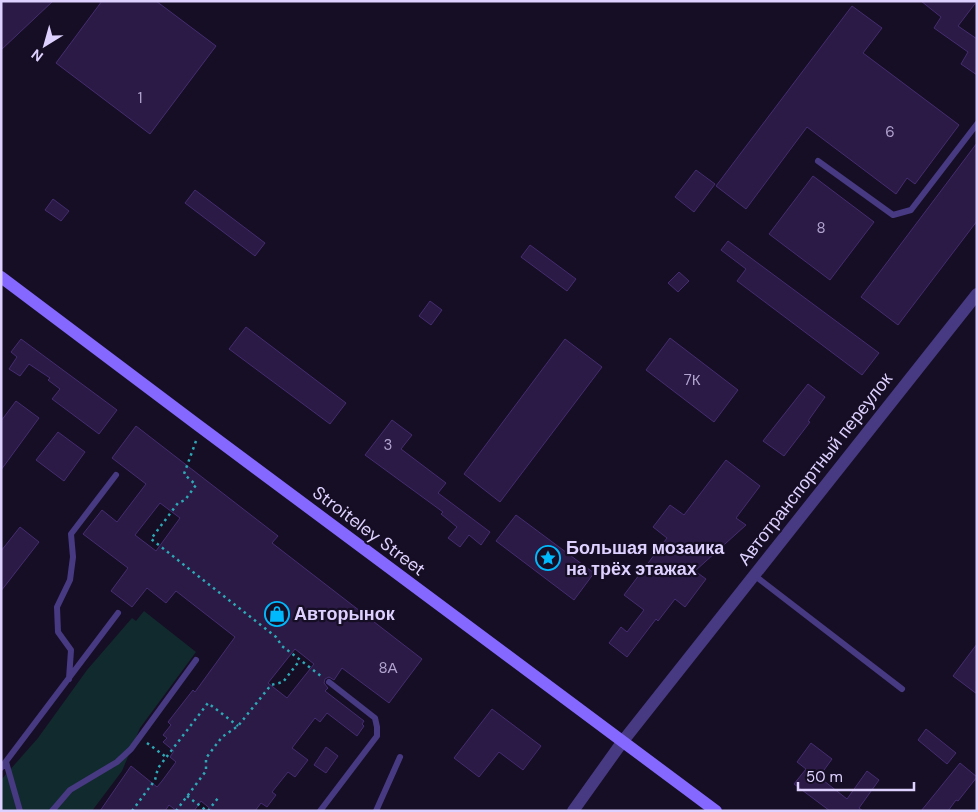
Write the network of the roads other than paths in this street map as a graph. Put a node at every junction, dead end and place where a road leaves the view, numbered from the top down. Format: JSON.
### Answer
{"nodes":[{"id":1,"x":977,"y":124,"type":"edge"},
{"id":2,"x":818,"y":161,"type":"dead end"},
{"id":3,"x":1,"y":277,"type":"edge"},
{"id":4,"x":977,"y":294,"type":"edge"},
{"id":5,"x":116,"y":475,"type":"dead end"},
{"id":6,"x":754,"y":575,"type":"junction"},
{"id":7,"x":118,"y":613,"type":"dead end"},
{"id":8,"x":196,"y":660,"type":"dead end"},
{"id":9,"x":69,"y":679,"type":"junction"},
{"id":10,"x":329,"y":682,"type":"road end"},
{"id":11,"x":902,"y":689,"type":"dead end"},
{"id":12,"x":623,"y":741,"type":"junction"},
{"id":13,"x":400,"y":757,"type":"dead end"},
{"id":14,"x":6,"y":762,"type":"junction"},
{"id":15,"x":1,"y":768,"type":"edge"},
{"id":16,"x":20,"y":811,"type":"edge"},
{"id":17,"x":52,"y":811,"type":"edge"},
{"id":18,"x":320,"y":811,"type":"edge"},
{"id":19,"x":376,"y":811,"type":"edge"},
{"id":20,"x":573,"y":811,"type":"edge"},
{"id":21,"x":716,"y":811,"type":"edge"}],
"edges":[{"from":1,"to":2,"type":"lane"},
{"from":3,"to":12,"type":"street","name":"Stroiteley Street"},
{"from":4,"to":6,"type":"street","name":"Автотранспортный переулок"},
{"from":5,"to":9,"type":"lane"},
{"from":6,"to":11,"type":"lane"},
{"from":6,"to":12,"type":"street","name":"Автотранспортный переулок"},
{"from":7,"to":9,"type":"lane"},
{"from":8,"to":17,"type":"lane"},
{"from":9,"to":14,"type":"lane"},
{"from":10,"to":18,"type":"lane"},
{"from":12,"to":20,"type":"street","name":"Автотранспортный переулок"},
{"from":12,"to":21,"type":"street","name":"Stroiteley Street"},
{"from":13,"to":19,"type":"lane"},
{"from":14,"to":15,"type":"lane"},
{"from":14,"to":16,"type":"lane"}]}
